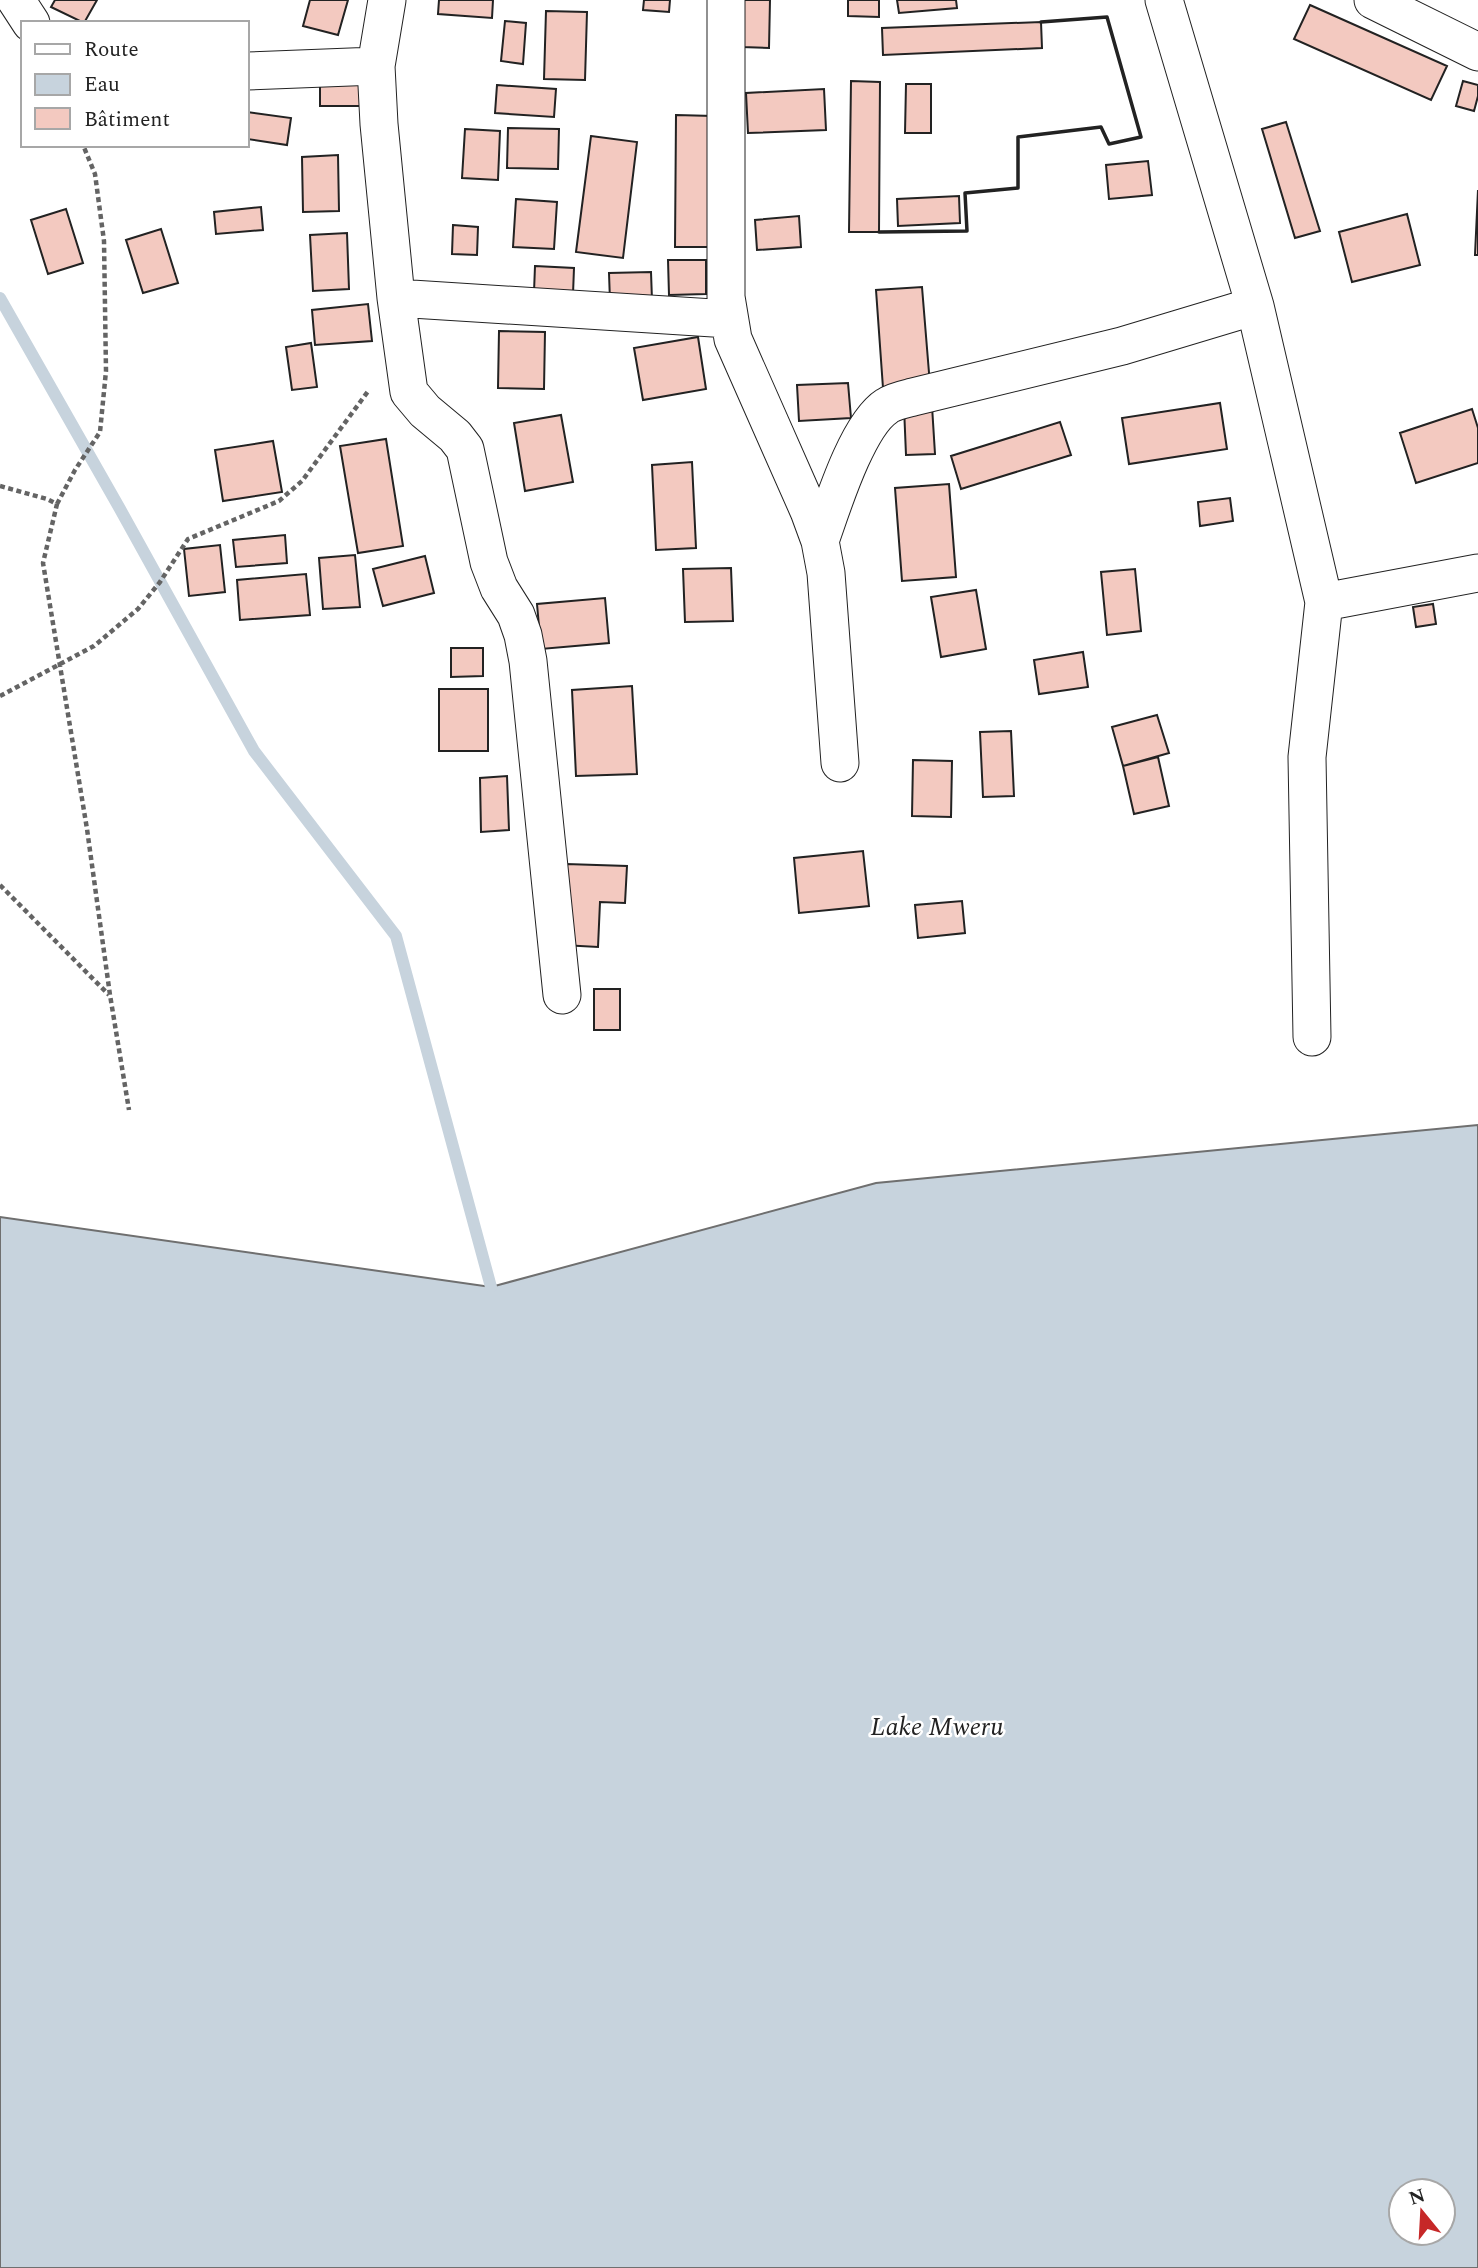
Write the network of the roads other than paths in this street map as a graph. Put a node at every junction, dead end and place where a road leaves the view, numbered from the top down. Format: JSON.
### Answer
{"nodes":[{"id":1,"x":16,"y":0,"type":"edge"},
{"id":2,"x":387,"y":0,"type":"edge"},
{"id":3,"x":726,"y":0,"type":"edge"},
{"id":4,"x":1164,"y":0,"type":"edge"},
{"id":5,"x":1373,"y":0,"type":"edge"},
{"id":6,"x":30,"y":21,"type":"edge"},
{"id":7,"x":1478,"y":52,"type":"edge"},
{"id":8,"x":376,"y":66,"type":"junction"},
{"id":9,"x":248,"y":71,"type":"edge"},
{"id":10,"x":396,"y":298,"type":"junction"},
{"id":11,"x":1255,"y":306,"type":"junction"},
{"id":12,"x":729,"y":319,"type":"junction"},
{"id":13,"x":820,"y":541,"type":"junction"},
{"id":14,"x":1478,"y":573,"type":"edge"},
{"id":15,"x":1324,"y":602,"type":"junction"},
{"id":16,"x":839,"y":762,"type":"dead end"},
{"id":17,"x":562,"y":995,"type":"dead end"},
{"id":18,"x":1312,"y":1037,"type":"dead end"}],
"edges":[{"from":1,"to":6,"type":"street"},
{"from":2,"to":8,"type":"street"},
{"from":3,"to":12,"type":"street"},
{"from":4,"to":11,"type":"street"},
{"from":5,"to":7,"type":"street"},
{"from":8,"to":9,"type":"street"},
{"from":8,"to":10,"type":"street"},
{"from":10,"to":12,"type":"street"},
{"from":10,"to":17,"type":"street"},
{"from":11,"to":13,"type":"street"},
{"from":11,"to":15,"type":"street"},
{"from":12,"to":13,"type":"street"},
{"from":13,"to":16,"type":"street"},
{"from":14,"to":15,"type":"street"},
{"from":15,"to":18,"type":"street"}]}
